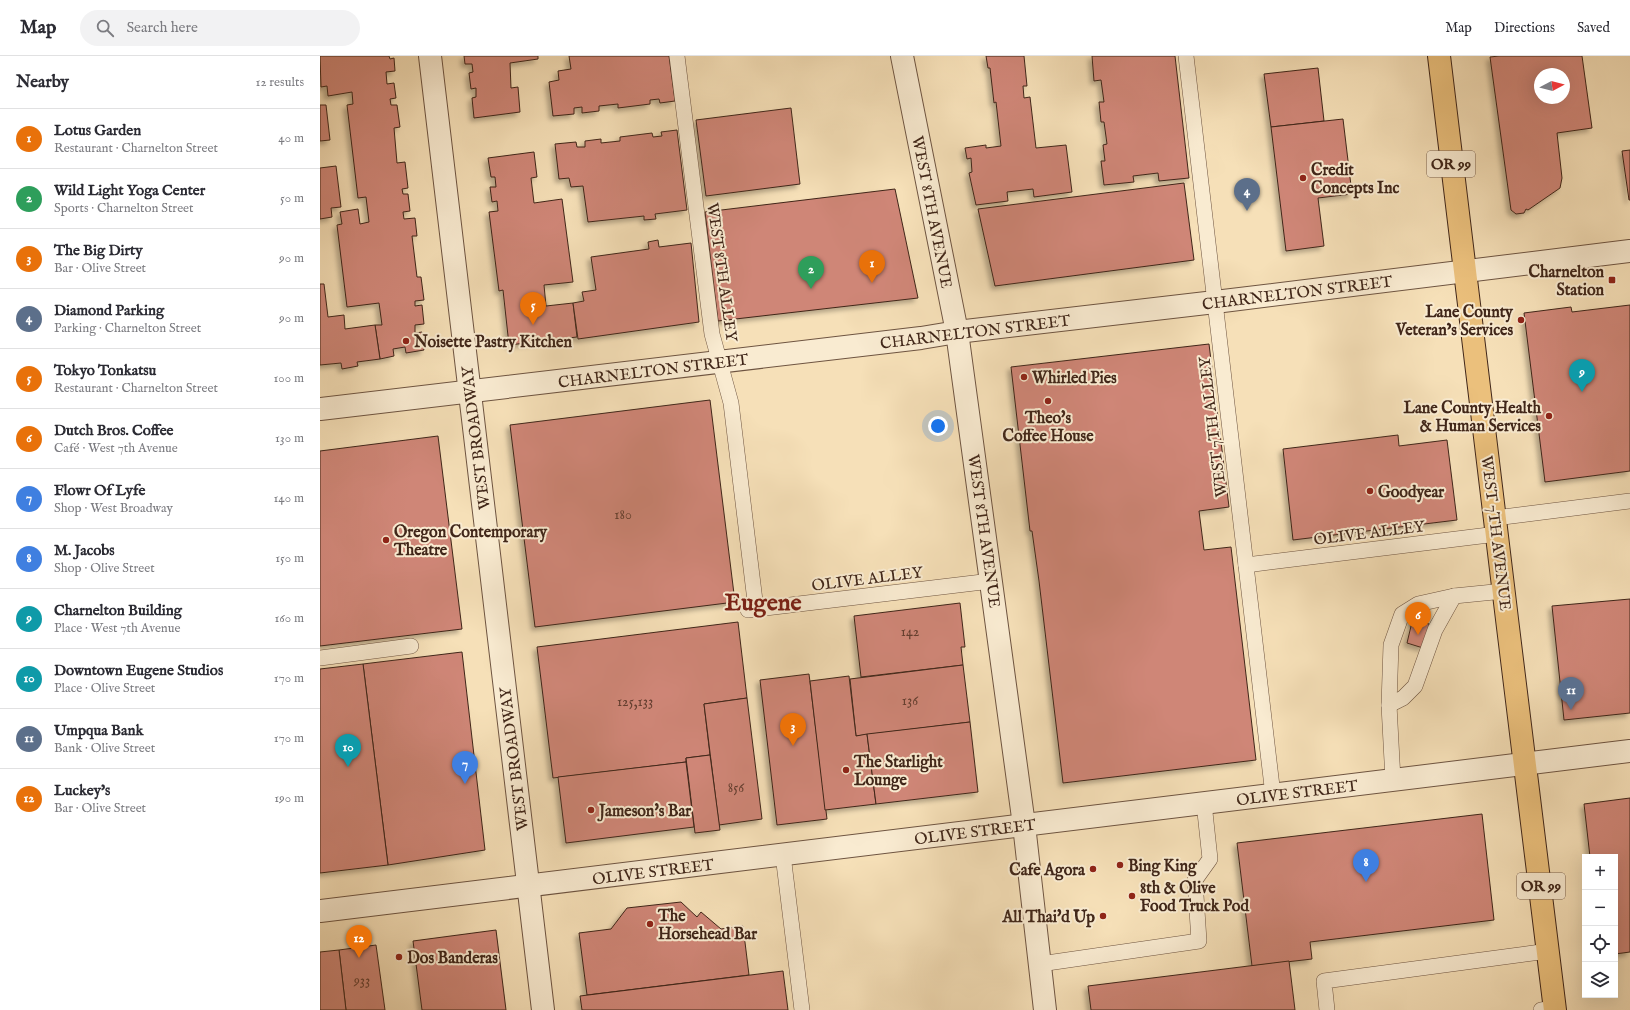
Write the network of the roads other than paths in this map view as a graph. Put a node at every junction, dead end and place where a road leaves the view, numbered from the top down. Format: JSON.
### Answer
{"nodes":[{"id":1,"x":430,"y":56,"type":"edge"},
{"id":2,"x":677,"y":56,"type":"edge"},
{"id":3,"x":902,"y":56,"type":"edge"},
{"id":4,"x":1186,"y":56,"type":"edge"},
{"id":5,"x":1439,"y":56,"type":"edge"},
{"id":6,"x":1630,"y":251,"type":"edge"},
{"id":7,"x":1464,"y":271,"type":"junction"},
{"id":8,"x":1215,"y":302,"type":"junction"},
{"id":9,"x":957,"y":332,"type":"junction"},
{"id":10,"x":719,"y":362,"type":"junction"},
{"id":11,"x":470,"y":392,"type":"junction"},
{"id":12,"x":320,"y":409,"type":"edge"},
{"id":13,"x":1630,"y":501,"type":"edge"},
{"id":14,"x":1496,"y":526,"type":"junction"},
{"id":15,"x":1246,"y":565,"type":"junction"},
{"id":16,"x":991,"y":580,"type":"junction"},
{"id":17,"x":1504,"y":591,"type":"junction"},
{"id":18,"x":1454,"y":596,"type":"junction"},
{"id":19,"x":752,"y":610,"type":"joint"},
{"id":20,"x":411,"y":646,"type":"dead end"},
{"id":21,"x":320,"y":658,"type":"edge"},
{"id":22,"x":1389,"y":705,"type":"junction"},
{"id":23,"x":1630,"y":751,"type":"edge"},
{"id":24,"x":1526,"y":764,"type":"junction"},
{"id":25,"x":1393,"y":780,"type":"junction"},
{"id":26,"x":1273,"y":795,"type":"junction"},
{"id":27,"x":1204,"y":804,"type":"junction"},
{"id":28,"x":1024,"y":825,"type":"junction"},
{"id":29,"x":783,"y":855,"type":"junction"},
{"id":30,"x":528,"y":886,"type":"junction"},
{"id":31,"x":320,"y":911,"type":"edge"},
{"id":32,"x":1548,"y":951,"type":"junction"},
{"id":33,"x":1040,"y":964,"type":"junction"},
{"id":34,"x":1551,"y":1009,"type":"edge"},
{"id":35,"x":543,"y":1010,"type":"edge"},
{"id":36,"x":802,"y":1010,"type":"edge"},
{"id":37,"x":1045,"y":1010,"type":"edge"},
{"id":38,"x":1327,"y":1010,"type":"edge"}],
"edges":[{"from":1,"to":11,"type":"street","name":"WEST BROADWAY"},
{"from":2,"to":10,"type":"lane","name":"WEST 8TH ALLEY"},
{"from":3,"to":9,"type":"street","name":"WEST 8TH AVENUE"},
{"from":4,"to":8,"type":"lane","name":"WEST 7TH ALLEY"},
{"from":5,"to":7,"type":"main road","name":"WEST 7TH AVENUE","number":"OR 99"},
{"from":6,"to":7,"type":"street","name":"CHARNELTON STREET"},
{"from":7,"to":8,"type":"street","name":"CHARNELTON STREET"},
{"from":7,"to":14,"type":"main road","name":"WEST 7TH AVENUE","number":"OR 99"},
{"from":8,"to":9,"type":"street","name":"CHARNELTON STREET"},
{"from":8,"to":15,"type":"lane","name":"WEST 7TH ALLEY"},
{"from":9,"to":10,"type":"street","name":"CHARNELTON STREET"},
{"from":9,"to":16,"type":"street","name":"WEST 8TH AVENUE"},
{"from":10,"to":11,"type":"street","name":"CHARNELTON STREET"},
{"from":10,"to":19,"type":"lane","name":"WEST 8TH ALLEY"},
{"from":11,"to":12,"type":"street","name":"CHARNELTON STREET"},
{"from":11,"to":30,"type":"street","name":"WEST BROADWAY"},
{"from":13,"to":14,"type":"lane","name":"OLIVE ALLEY"},
{"from":14,"to":15,"type":"lane","name":"OLIVE ALLEY"},
{"from":14,"to":17,"type":"main road","name":"WEST 7TH AVENUE","number":"OR 99"},
{"from":15,"to":26,"type":"lane","name":"WEST 7TH ALLEY"},
{"from":16,"to":19,"type":"lane","name":"OLIVE ALLEY"},
{"from":16,"to":28,"type":"street","name":"WEST 8TH AVENUE"},
{"from":17,"to":18,"type":"lane"},
{"from":17,"to":24,"type":"main road","name":"WEST 7TH AVENUE","number":"OR 99"},
{"from":18,"to":22,"type":"lane"},
{"from":18,"to":22,"type":"lane"},
{"from":20,"to":21,"type":"lane"},
{"from":22,"to":25,"type":"lane"},
{"from":23,"to":24,"type":"street","name":"OLIVE STREET"},
{"from":24,"to":25,"type":"street","name":"OLIVE STREET"},
{"from":24,"to":32,"type":"main road","name":"WEST 7TH AVENUE","number":"OR 99"},
{"from":25,"to":26,"type":"street","name":"OLIVE STREET"},
{"from":26,"to":27,"type":"street","name":"OLIVE STREET"},
{"from":27,"to":28,"type":"street","name":"OLIVE STREET"},
{"from":27,"to":33,"type":"lane"},
{"from":28,"to":29,"type":"street","name":"OLIVE STREET"},
{"from":28,"to":33,"type":"street","name":"WEST 8TH AVENUE"},
{"from":29,"to":30,"type":"street","name":"OLIVE STREET"},
{"from":29,"to":36,"type":"lane"},
{"from":30,"to":31,"type":"street","name":"OLIVE STREET"},
{"from":30,"to":35,"type":"street","name":"WEST BROADWAY"},
{"from":32,"to":34,"type":"main road","name":"WEST 7TH AVENUE","number":"OR 99"},
{"from":32,"to":38,"type":"lane"},
{"from":33,"to":37,"type":"street","name":"WEST 8TH AVENUE"}]}
